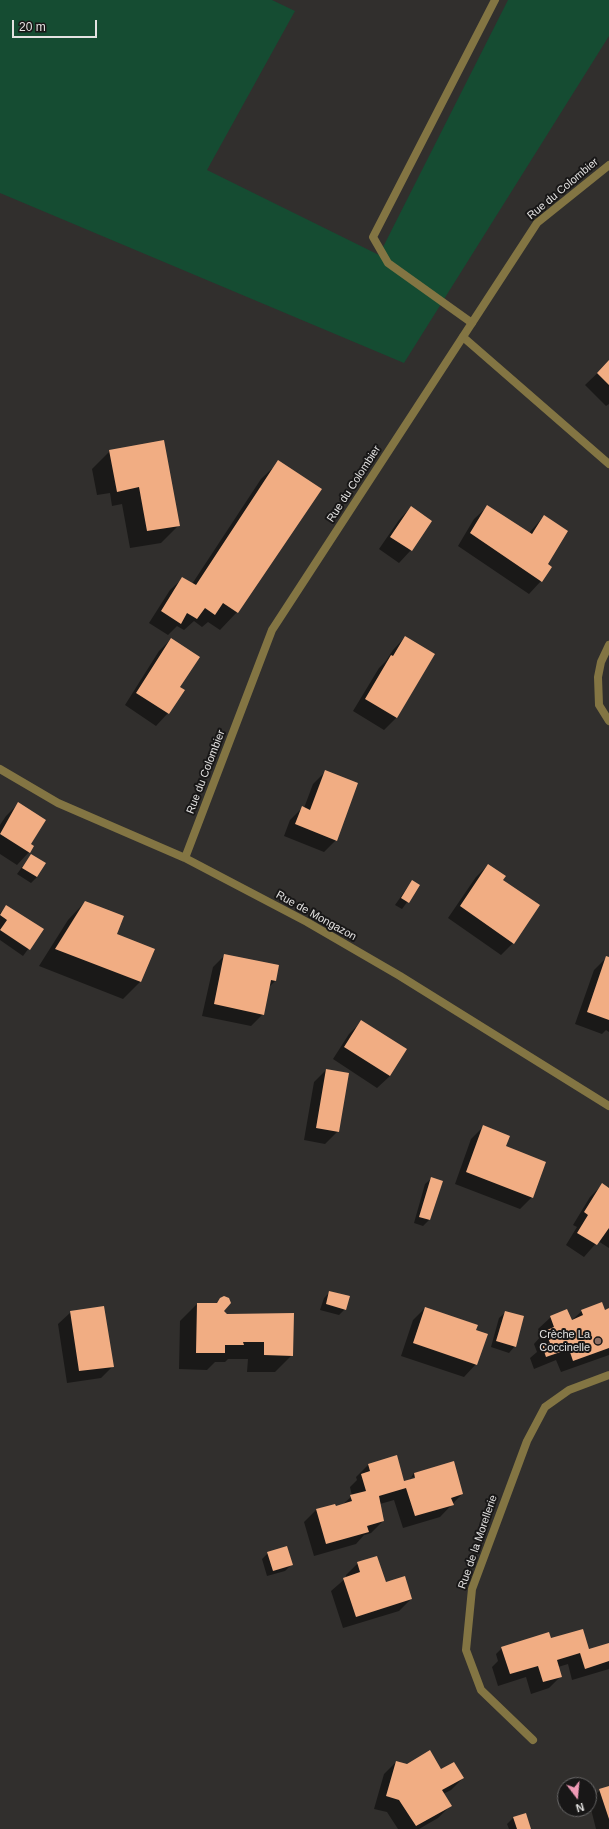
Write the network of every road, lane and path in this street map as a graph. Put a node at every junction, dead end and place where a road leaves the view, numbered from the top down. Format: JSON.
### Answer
{"nodes":[{"id":1,"x":495,"y":0,"type":"edge"},
{"id":2,"x":609,"y":165,"type":"edge"},
{"id":3,"x":472,"y":323,"type":"junction"},
{"id":4,"x":463,"y":337,"type":"junction"},
{"id":5,"x":609,"y":464,"type":"edge"},
{"id":6,"x":609,"y":645,"type":"edge"},
{"id":7,"x":609,"y":721,"type":"edge"},
{"id":8,"x":0,"y":769,"type":"edge"},
{"id":9,"x":185,"y":858,"type":"junction"},
{"id":10,"x":609,"y":1106,"type":"edge"},
{"id":11,"x":609,"y":1375,"type":"edge"},
{"id":12,"x":533,"y":1740,"type":"dead end"}],
"edges":[{"from":1,"to":3,"type":"street"},
{"from":2,"to":3,"type":"street","name":"Rue du Colombier"},
{"from":3,"to":4,"type":"street","name":"Rue du Colombier"},
{"from":4,"to":5,"type":"street"},
{"from":4,"to":9,"type":"street","name":"Rue du Colombier"},
{"from":6,"to":7,"type":"street"},
{"from":8,"to":9,"type":"street","name":"Rue de Mongazon"},
{"from":9,"to":10,"type":"street","name":"Rue de Mongazon"},
{"from":11,"to":12,"type":"street","name":"Rue de la Morellerie"}]}
